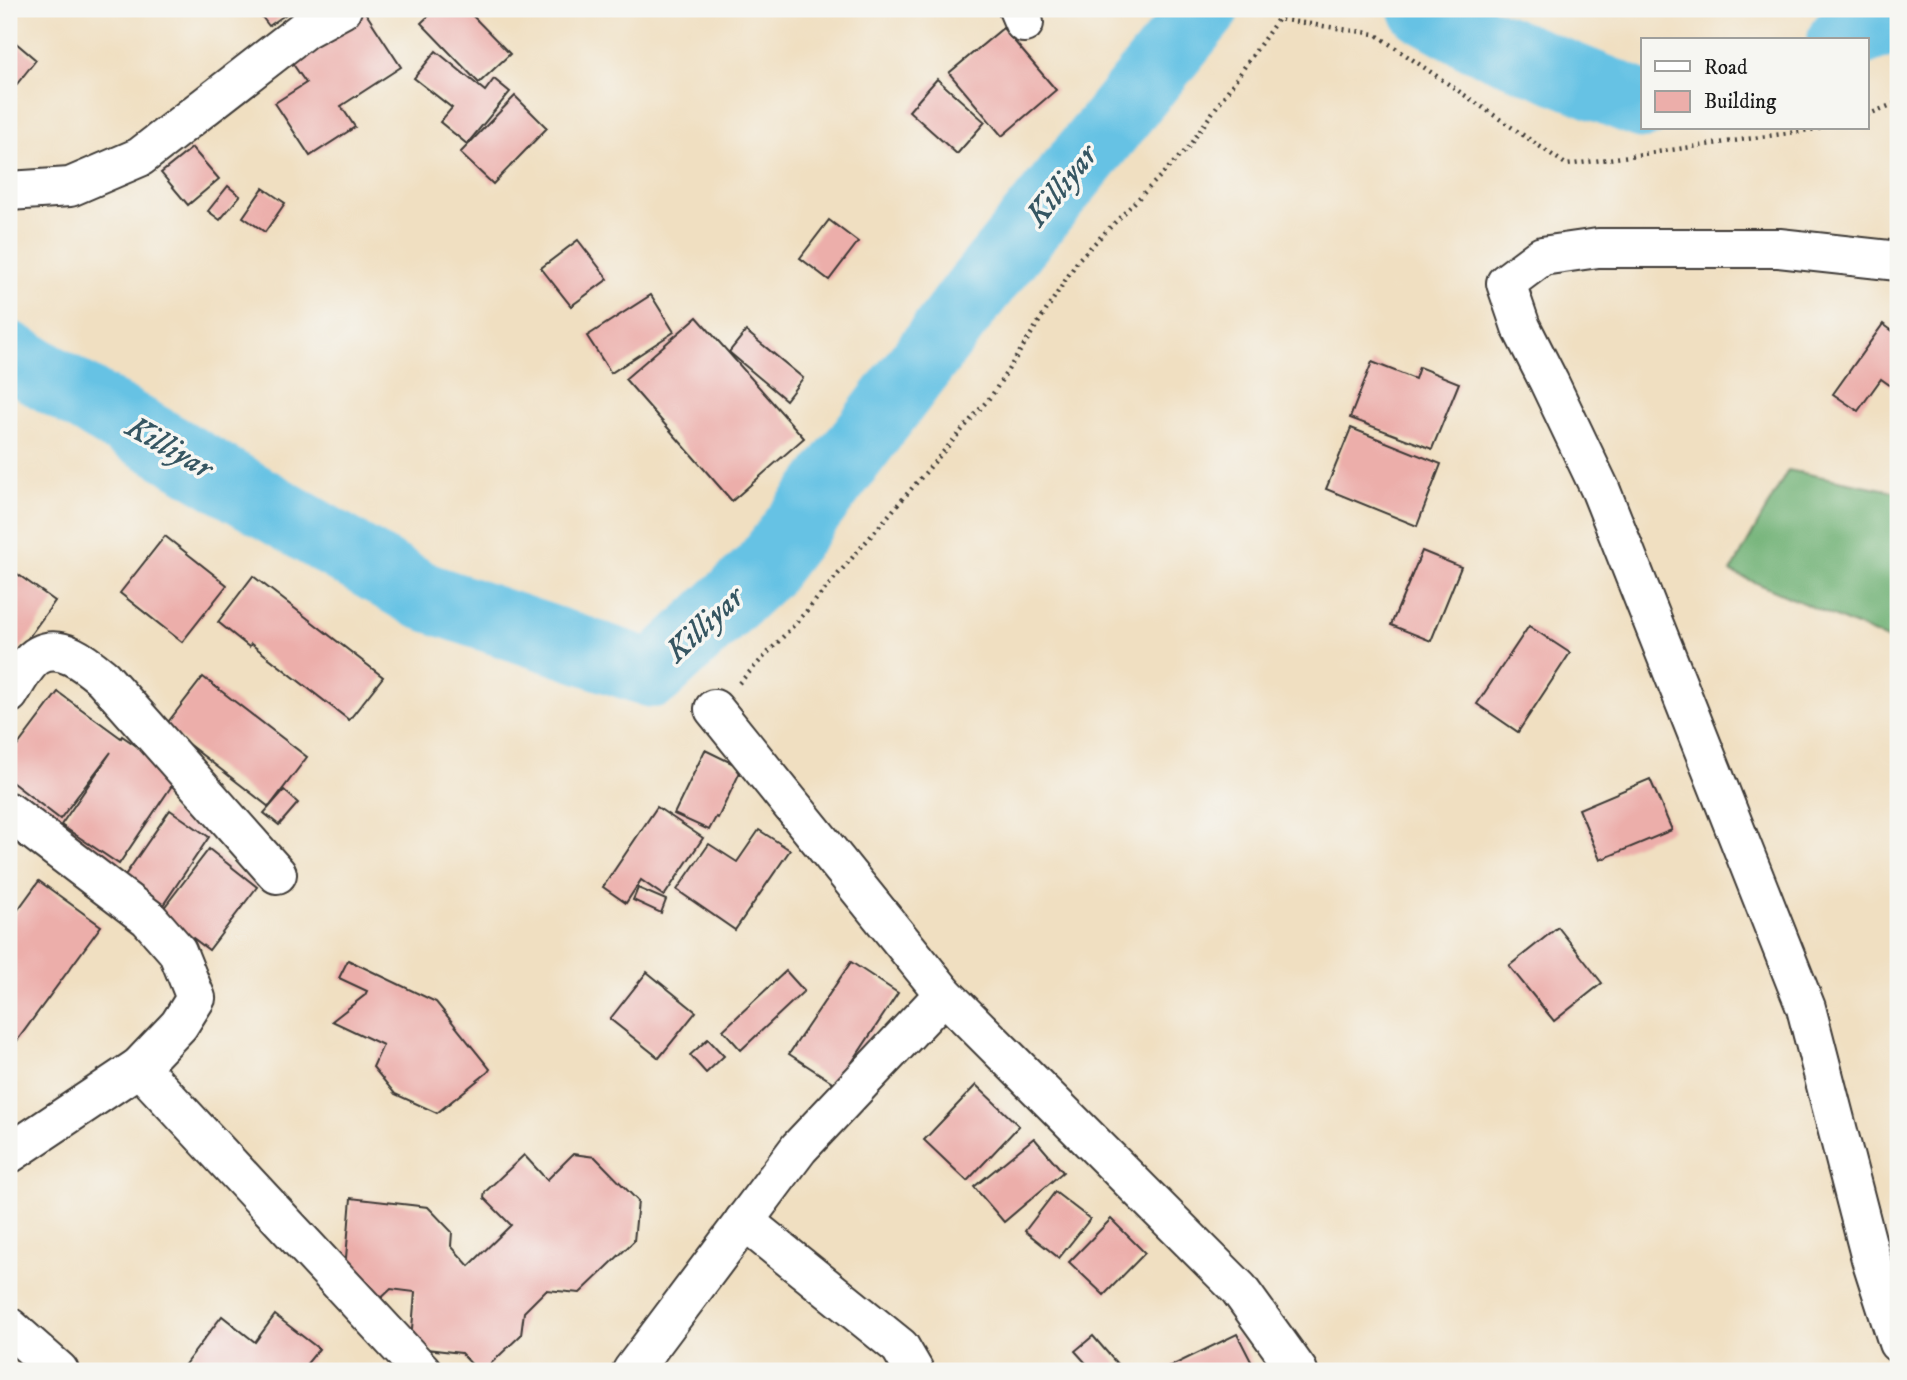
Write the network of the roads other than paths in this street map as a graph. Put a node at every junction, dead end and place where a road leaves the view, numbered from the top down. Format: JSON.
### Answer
{"nodes":[{"id":1,"x":342,"y":9,"type":"edge"},
{"id":2,"x":9,"y":191,"type":"edge"},
{"id":3,"x":1898,"y":261,"type":"edge"},
{"id":4,"x":9,"y":694,"type":"edge"},
{"id":5,"x":714,"y":709,"type":"road end"},
{"id":6,"x":9,"y":812,"type":"edge"},
{"id":7,"x":277,"y":874,"type":"dead end"},
{"id":8,"x":944,"y":994,"type":"junction"},
{"id":9,"x":139,"y":1067,"type":"junction"},
{"id":10,"x":9,"y":1154,"type":"edge"},
{"id":11,"x":744,"y":1221,"type":"junction"},
{"id":12,"x":9,"y":1327,"type":"edge"},
{"id":13,"x":1898,"y":1343,"type":"edge"},
{"id":14,"x":59,"y":1371,"type":"edge"},
{"id":15,"x":422,"y":1371,"type":"edge"},
{"id":16,"x":632,"y":1371,"type":"edge"},
{"id":17,"x":914,"y":1371,"type":"edge"},
{"id":18,"x":1298,"y":1371,"type":"edge"}],
"edges":[{"from":1,"to":2,"type":"street"},
{"from":3,"to":13,"type":"street"},
{"from":4,"to":7,"type":"street"},
{"from":5,"to":8,"type":"street"},
{"from":6,"to":9,"type":"street"},
{"from":8,"to":11,"type":"street"},
{"from":8,"to":18,"type":"street"},
{"from":9,"to":10,"type":"street"},
{"from":9,"to":15,"type":"street"},
{"from":11,"to":16,"type":"street"},
{"from":11,"to":17,"type":"street"},
{"from":12,"to":14,"type":"street"}]}
